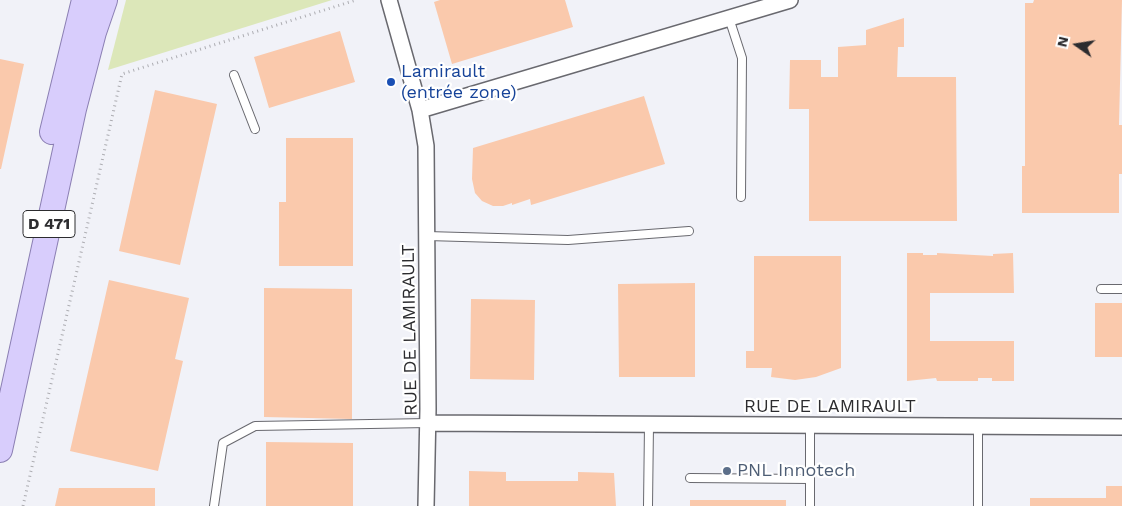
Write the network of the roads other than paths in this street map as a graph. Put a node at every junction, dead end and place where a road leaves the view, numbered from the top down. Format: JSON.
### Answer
{"nodes":[{"id":1,"x":84,"y":0,"type":"edge"},
{"id":2,"x":105,"y":0,"type":"edge"},
{"id":3,"x":389,"y":0,"type":"edge"},
{"id":4,"x":790,"y":0,"type":"edge"},
{"id":5,"x":750,"y":6,"type":"edge"},
{"id":6,"x":729,"y":18,"type":"junction"},
{"id":7,"x":234,"y":75,"type":"dead end"},
{"id":8,"x":420,"y":110,"type":"junction"},
{"id":9,"x":255,"y":129,"type":"dead end"},
{"id":10,"x":741,"y":197,"type":"dead end"},
{"id":11,"x":689,"y":230,"type":"dead end"},
{"id":12,"x":427,"y":236,"type":"junction"},
{"id":13,"x":1101,"y":289,"type":"dead end"},
{"id":14,"x":1122,"y":290,"type":"edge"},
{"id":15,"x":0,"y":374,"type":"edge"},
{"id":16,"x":428,"y":423,"type":"junction"},
{"id":17,"x":649,"y":425,"type":"junction"},
{"id":18,"x":810,"y":425,"type":"junction"},
{"id":19,"x":978,"y":426,"type":"junction"},
{"id":20,"x":1122,"y":427,"type":"edge"},
{"id":21,"x":0,"y":450,"type":"edge"},
{"id":22,"x":690,"y":478,"type":"dead end"},
{"id":23,"x":810,"y":480,"type":"junction"},
{"id":24,"x":214,"y":506,"type":"edge"},
{"id":25,"x":426,"y":506,"type":"edge"},
{"id":26,"x":648,"y":506,"type":"edge"},
{"id":27,"x":810,"y":506,"type":"edge"},
{"id":28,"x":978,"y":506,"type":"edge"}],
"edges":[{"from":1,"to":15,"type":"main road","number":"D 471"},
{"from":2,"to":21,"type":"main road","number":"D 471"},
{"from":3,"to":8,"type":"street","name":"RUE DE LAMIRAULT"},
{"from":4,"to":5,"type":"street"},
{"from":5,"to":6,"type":"street"},
{"from":6,"to":8,"type":"street"},
{"from":6,"to":10,"type":"lane"},
{"from":7,"to":9,"type":"lane"},
{"from":8,"to":12,"type":"street","name":"RUE DE LAMIRAULT"},
{"from":11,"to":12,"type":"lane"},
{"from":12,"to":16,"type":"street","name":"RUE DE LAMIRAULT"},
{"from":13,"to":14,"type":"lane"},
{"from":16,"to":17,"type":"street","name":"RUE DE LAMIRAULT"},
{"from":16,"to":24,"type":"lane"},
{"from":16,"to":25,"type":"street"},
{"from":17,"to":18,"type":"street","name":"RUE DE LAMIRAULT"},
{"from":17,"to":26,"type":"lane"},
{"from":18,"to":19,"type":"street","name":"RUE DE LAMIRAULT"},
{"from":18,"to":23,"type":"lane"},
{"from":19,"to":20,"type":"street","name":"RUE DE LAMIRAULT"},
{"from":19,"to":28,"type":"lane"},
{"from":22,"to":23,"type":"lane"},
{"from":23,"to":27,"type":"lane"}]}
